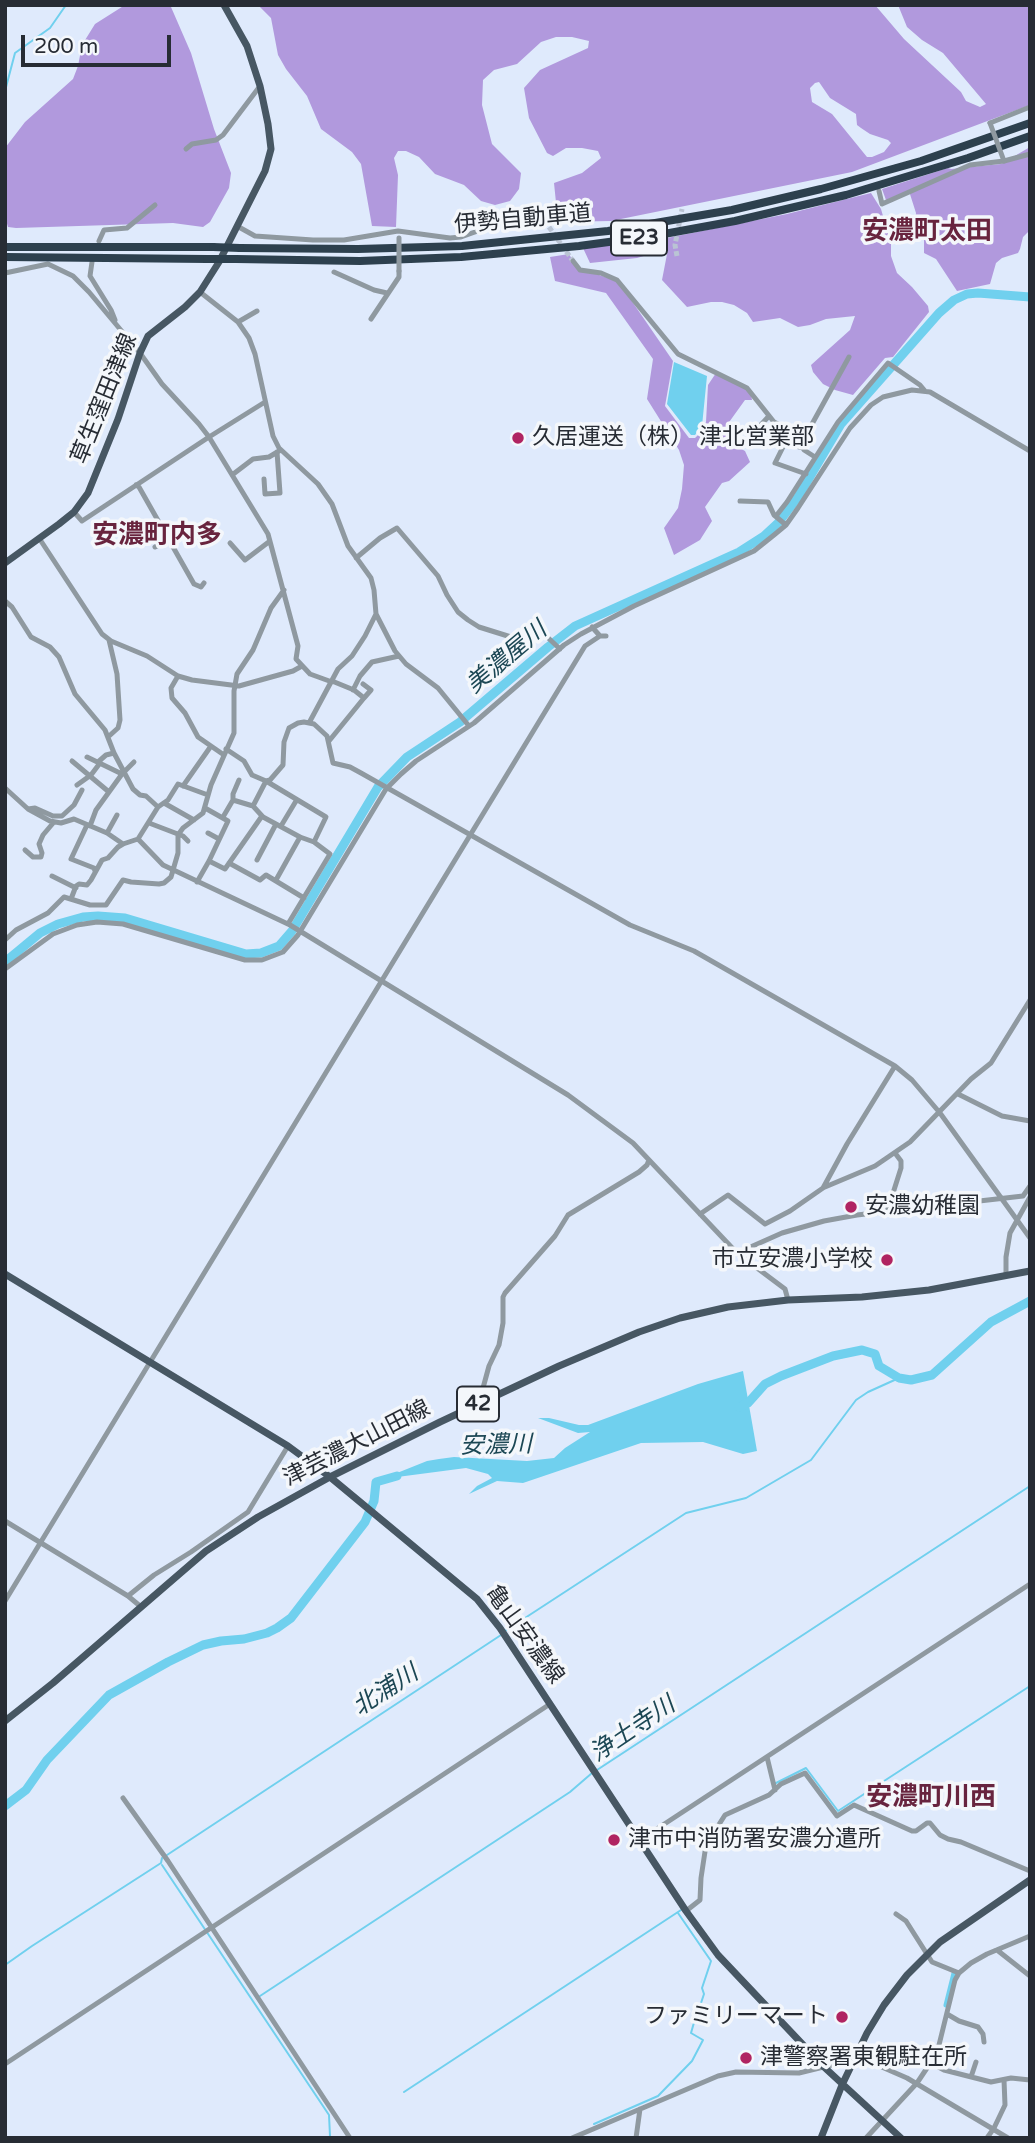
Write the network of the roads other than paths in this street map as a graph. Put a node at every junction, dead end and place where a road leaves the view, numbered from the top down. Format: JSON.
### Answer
{"nodes":[{"id":1,"x":224,"y":5,"type":"edge"},
{"id":2,"x":260,"y":86,"type":"junction"},
{"id":3,"x":1030,"y":107,"type":"edge"},
{"id":4,"x":1030,"y":123,"type":"edge"},
{"id":5,"x":1030,"y":136,"type":"edge"},
{"id":6,"x":186,"y":149,"type":"dead end"},
{"id":7,"x":1030,"y":154,"type":"edge"},
{"id":8,"x":1004,"y":161,"type":"junction"},
{"id":9,"x":879,"y":191,"type":"dead end"},
{"id":10,"x":155,"y":205,"type":"dead end"},
{"id":11,"x":555,"y":217,"type":"dead end"},
{"id":12,"x":542,"y":218,"type":"junction"},
{"id":13,"x":237,"y":226,"type":"junction"},
{"id":14,"x":549,"y":227,"type":"tunnel mouth"},
{"id":15,"x":398,"y":234,"type":"junction"},
{"id":16,"x":99,"y":241,"type":"dead end"},
{"id":17,"x":5,"y":247,"type":"edge"},
{"id":18,"x":5,"y":257,"type":"edge"},
{"id":19,"x":572,"y":261,"type":"tunnel mouth"},
{"id":20,"x":92,"y":262,"type":"dead end"},
{"id":21,"x":5,"y":272,"type":"edge"},
{"id":22,"x":334,"y":272,"type":"dead end"},
{"id":23,"x":200,"y":292,"type":"junction"},
{"id":24,"x":387,"y":293,"type":"junction"},
{"id":25,"x":257,"y":310,"type":"dead end"},
{"id":26,"x":371,"y":319,"type":"dead end"},
{"id":27,"x":238,"y":322,"type":"junction"},
{"id":28,"x":116,"y":323,"type":"junction"},
{"id":29,"x":140,"y":353,"type":"junction"},
{"id":30,"x":849,"y":357,"type":"dead end"},
{"id":31,"x":925,"y":391,"type":"junction"},
{"id":32,"x":265,"y":402,"type":"junction"},
{"id":33,"x":769,"y":416,"type":"junction"},
{"id":34,"x":209,"y":437,"type":"junction"},
{"id":35,"x":804,"y":438,"type":"junction"},
{"id":36,"x":785,"y":443,"type":"junction"},
{"id":37,"x":803,"y":448,"type":"junction"},
{"id":38,"x":279,"y":451,"type":"junction"},
{"id":39,"x":1030,"y":451,"type":"edge"},
{"id":40,"x":815,"y":457,"type":"junction"},
{"id":41,"x":806,"y":474,"type":"junction"},
{"id":42,"x":232,"y":475,"type":"junction"},
{"id":43,"x":264,"y":479,"type":"dead end"},
{"id":44,"x":136,"y":485,"type":"junction"},
{"id":45,"x":740,"y":501,"type":"dead end"},
{"id":46,"x":74,"y":512,"type":"junction"},
{"id":47,"x":777,"y":517,"type":"junction"},
{"id":48,"x":785,"y":524,"type":"junction"},
{"id":49,"x":39,"y":538,"type":"junction"},
{"id":50,"x":168,"y":540,"type":"junction"},
{"id":51,"x":270,"y":541,"type":"junction"},
{"id":52,"x":230,"y":543,"type":"dead end"},
{"id":53,"x":155,"y":547,"type":"dead end"},
{"id":54,"x":356,"y":558,"type":"junction"},
{"id":55,"x":5,"y":563,"type":"edge"},
{"id":56,"x":204,"y":583,"type":"dead end"},
{"id":57,"x":284,"y":590,"type":"junction"},
{"id":58,"x":5,"y":601,"type":"edge"},
{"id":59,"x":376,"y":614,"type":"junction"},
{"id":60,"x":592,"y":627,"type":"junction"},
{"id":61,"x":109,"y":639,"type":"junction"},
{"id":62,"x":558,"y":648,"type":"junction"},
{"id":63,"x":398,"y":656,"type":"junction"},
{"id":64,"x":302,"y":666,"type":"junction"},
{"id":65,"x":178,"y":676,"type":"junction"},
{"id":66,"x":332,"y":681,"type":"junction"},
{"id":67,"x":363,"y":684,"type":"dead end"},
{"id":68,"x":234,"y":685,"type":"junction"},
{"id":69,"x":353,"y":690,"type":"junction"},
{"id":70,"x":364,"y":698,"type":"junction"},
{"id":71,"x":309,"y":723,"type":"junction"},
{"id":72,"x":468,"y":724,"type":"junction"},
{"id":73,"x":108,"y":737,"type":"junction"},
{"id":74,"x":329,"y":741,"type":"junction"},
{"id":75,"x":211,"y":746,"type":"junction"},
{"id":76,"x":225,"y":752,"type":"junction"},
{"id":77,"x":114,"y":753,"type":"junction"},
{"id":78,"x":88,"y":757,"type":"dead end"},
{"id":79,"x":72,"y":761,"type":"dead end"},
{"id":80,"x":99,"y":762,"type":"junction"},
{"id":81,"x":134,"y":762,"type":"dead end"},
{"id":82,"x":123,"y":773,"type":"junction"},
{"id":83,"x":91,"y":775,"type":"junction"},
{"id":84,"x":239,"y":780,"type":"dead end"},
{"id":85,"x":266,"y":781,"type":"junction"},
{"id":86,"x":183,"y":786,"type":"junction"},
{"id":87,"x":5,"y":788,"type":"edge"},
{"id":88,"x":385,"y":788,"type":"junction"},
{"id":89,"x":109,"y":792,"type":"junction"},
{"id":90,"x":208,"y":794,"type":"junction"},
{"id":91,"x":233,"y":800,"type":"junction"},
{"id":92,"x":296,"y":801,"type":"junction"},
{"id":93,"x":161,"y":805,"type":"junction"},
{"id":94,"x":253,"y":806,"type":"junction"},
{"id":95,"x":205,"y":808,"type":"junction"},
{"id":96,"x":28,"y":809,"type":"junction"},
{"id":97,"x":117,"y":815,"type":"dead end"},
{"id":98,"x":262,"y":816,"type":"junction"},
{"id":99,"x":223,"y":817,"type":"junction"},
{"id":100,"x":140,"y":820,"type":"dead end"},
{"id":101,"x":194,"y":820,"type":"junction"},
{"id":102,"x":54,"y":822,"type":"junction"},
{"id":103,"x":148,"y":824,"type":"junction"},
{"id":104,"x":88,"y":825,"type":"junction"},
{"id":105,"x":279,"y":825,"type":"junction"},
{"id":106,"x":107,"y":833,"type":"junction"},
{"id":107,"x":208,"y":834,"type":"dead end"},
{"id":108,"x":178,"y":835,"type":"junction"},
{"id":109,"x":471,"y":835,"type":"junction"},
{"id":110,"x":300,"y":838,"type":"junction"},
{"id":111,"x":138,"y":839,"type":"junction"},
{"id":112,"x":219,"y":839,"type":"junction"},
{"id":113,"x":188,"y":841,"type":"dead end"},
{"id":114,"x":314,"y":842,"type":"junction"},
{"id":115,"x":123,"y":844,"type":"junction"},
{"id":116,"x":24,"y":850,"type":"dead end"},
{"id":117,"x":257,"y":860,"type":"dead end"},
{"id":118,"x":209,"y":861,"type":"junction"},
{"id":119,"x":229,"y":863,"type":"junction"},
{"id":120,"x":175,"y":870,"type":"junction"},
{"id":121,"x":95,"y":871,"type":"junction"},
{"id":122,"x":52,"y":876,"type":"dead end"},
{"id":123,"x":276,"y":880,"type":"junction"},
{"id":124,"x":197,"y":882,"type":"junction"},
{"id":125,"x":76,"y":887,"type":"junction"},
{"id":126,"x":304,"y":898,"type":"junction"},
{"id":127,"x":71,"y":899,"type":"junction"},
{"id":128,"x":289,"y":924,"type":"junction"},
{"id":129,"x":299,"y":930,"type":"junction"},
{"id":130,"x":5,"y":940,"type":"edge"},
{"id":131,"x":5,"y":969,"type":"edge"},
{"id":132,"x":382,"y":981,"type":"junction"},
{"id":133,"x":1030,"y":1000,"type":"edge"},
{"id":134,"x":895,"y":1066,"type":"junction"},
{"id":135,"x":958,"y":1094,"type":"junction"},
{"id":136,"x":940,"y":1113,"type":"junction"},
{"id":137,"x":1030,"y":1121,"type":"edge"},
{"id":138,"x":895,"y":1153,"type":"junction"},
{"id":139,"x":649,"y":1160,"type":"junction"},
{"id":140,"x":1030,"y":1186,"type":"edge"},
{"id":141,"x":823,"y":1188,"type":"junction"},
{"id":142,"x":1028,"y":1197,"type":"edge"},
{"id":143,"x":1002,"y":1199,"type":"junction"},
{"id":144,"x":887,"y":1212,"type":"junction"},
{"id":145,"x":700,"y":1214,"type":"junction"},
{"id":146,"x":1017,"y":1219,"type":"junction"},
{"id":147,"x":1030,"y":1238,"type":"edge"},
{"id":148,"x":737,"y":1253,"type":"junction"},
{"id":149,"x":1030,"y":1271,"type":"edge"},
{"id":150,"x":5,"y":1274,"type":"edge"},
{"id":151,"x":1006,"y":1275,"type":"junction"},
{"id":152,"x":788,"y":1300,"type":"junction"},
{"id":153,"x":150,"y":1362,"type":"junction"},
{"id":154,"x":462,"y":1412,"type":"junction"},
{"id":155,"x":288,"y":1446,"type":"junction"},
{"id":156,"x":331,"y":1477,"type":"junction"},
{"id":157,"x":5,"y":1521,"type":"edge"},
{"id":158,"x":41,"y":1542,"type":"junction"},
{"id":159,"x":1030,"y":1584,"type":"edge"},
{"id":160,"x":128,"y":1596,"type":"junction"},
{"id":161,"x":5,"y":1601,"type":"edge"},
{"id":162,"x":140,"y":1606,"type":"junction"},
{"id":163,"x":550,"y":1703,"type":"junction"},
{"id":164,"x":5,"y":1721,"type":"edge"},
{"id":165,"x":767,"y":1757,"type":"junction"},
{"id":166,"x":775,"y":1790,"type":"junction"},
{"id":167,"x":123,"y":1798,"type":"dead end"},
{"id":168,"x":640,"y":1840,"type":"junction"},
{"id":169,"x":1030,"y":1871,"type":"edge"},
{"id":170,"x":1030,"y":1880,"type":"edge"},
{"id":171,"x":684,"y":1908,"type":"junction"},
{"id":172,"x":896,"y":1914,"type":"dead end"},
{"id":173,"x":211,"y":1928,"type":"junction"},
{"id":174,"x":1030,"y":1936,"type":"edge"},
{"id":175,"x":997,"y":1951,"type":"junction"},
{"id":176,"x":927,"y":1954,"type":"junction"},
{"id":177,"x":959,"y":1973,"type":"junction"},
{"id":178,"x":1030,"y":1976,"type":"edge"},
{"id":179,"x":947,"y":2014,"type":"junction"},
{"id":180,"x":984,"y":2042,"type":"dead end"},
{"id":181,"x":856,"y":2059,"type":"junction"},
{"id":182,"x":976,"y":2062,"type":"dead end"},
{"id":183,"x":931,"y":2063,"type":"junction"},
{"id":184,"x":5,"y":2064,"type":"edge"},
{"id":185,"x":824,"y":2067,"type":"junction"},
{"id":186,"x":971,"y":2077,"type":"junction"},
{"id":187,"x":1004,"y":2080,"type":"junction"},
{"id":188,"x":1030,"y":2080,"type":"edge"},
{"id":189,"x":917,"y":2083,"type":"junction"},
{"id":190,"x":842,"y":2085,"type":"junction"},
{"id":191,"x":640,"y":2109,"type":"junction"},
{"id":192,"x":882,"y":2121,"type":"junction"},
{"id":193,"x":994,"y":2128,"type":"junction"},
{"id":194,"x":350,"y":2138,"type":"edge"},
{"id":195,"x":572,"y":2138,"type":"edge"},
{"id":196,"x":636,"y":2138,"type":"edge"},
{"id":197,"x":821,"y":2138,"type":"edge"},
{"id":198,"x":866,"y":2138,"type":"edge"},
{"id":199,"x":901,"y":2138,"type":"edge"},
{"id":200,"x":987,"y":2138,"type":"edge"},
{"id":201,"x":1008,"y":2138,"type":"edge"}],
"edges":[{"from":1,"to":2,"type":"main road","name":"草生窪田津線"},
{"from":2,"to":6,"type":"street"},
{"from":2,"to":13,"type":"main road","name":"草生窪田津線"},
{"from":3,"to":8,"type":"street","bridge":true},
{"from":4,"to":17,"type":"highway","name":"伊勢自動車道","number":"E23","bridge":true},
{"from":5,"to":18,"type":"highway","name":"伊勢自動車道","number":"E23","bridge":true},
{"from":7,"to":8,"type":"street"},
{"from":8,"to":9,"type":"street"},
{"from":10,"to":16,"type":"street"},
{"from":11,"to":12,"type":"street"},
{"from":12,"to":14,"type":"street"},
{"from":12,"to":15,"type":"street"},
{"from":13,"to":15,"type":"street"},
{"from":13,"to":23,"type":"main road","name":"草生窪田津線"},
{"from":15,"to":24,"type":"street","bridge":true},
{"from":19,"to":33,"type":"street"},
{"from":20,"to":28,"type":"street"},
{"from":21,"to":28,"type":"street"},
{"from":22,"to":24,"type":"street"},
{"from":23,"to":27,"type":"street"},
{"from":23,"to":29,"type":"main road","name":"草生窪田津線"},
{"from":24,"to":26,"type":"street"},
{"from":25,"to":27,"type":"street"},
{"from":27,"to":32,"type":"street"},
{"from":28,"to":29,"type":"street"},
{"from":29,"to":34,"type":"street"},
{"from":29,"to":46,"type":"main road","name":"草生窪田津線"},
{"from":30,"to":35,"type":"street"},
{"from":31,"to":39,"type":"street"},
{"from":31,"to":40,"type":"street"},
{"from":31,"to":48,"type":"street"},
{"from":32,"to":34,"type":"street"},
{"from":32,"to":38,"type":"street"},
{"from":33,"to":35,"type":"street"},
{"from":33,"to":36,"type":"street"},
{"from":34,"to":42,"type":"street"},
{"from":34,"to":44,"type":"street"},
{"from":35,"to":37,"type":"street"},
{"from":36,"to":37,"type":"street"},
{"from":36,"to":41,"type":"street"},
{"from":37,"to":40,"type":"street"},
{"from":38,"to":42,"type":"street"},
{"from":38,"to":43,"type":"street"},
{"from":38,"to":54,"type":"street"},
{"from":40,"to":41,"type":"street"},
{"from":41,"to":47,"type":"street"},
{"from":42,"to":51,"type":"street"},
{"from":44,"to":46,"type":"street"},
{"from":44,"to":50,"type":"street"},
{"from":45,"to":47,"type":"street"},
{"from":46,"to":49,"type":"main road","name":"草生窪田津線"},
{"from":47,"to":48,"type":"street"},
{"from":48,"to":60,"type":"street"},
{"from":49,"to":55,"type":"main road","name":"草生窪田津線"},
{"from":49,"to":61,"type":"street"},
{"from":50,"to":53,"type":"street"},
{"from":50,"to":56,"type":"street"},
{"from":51,"to":52,"type":"street"},
{"from":51,"to":57,"type":"street"},
{"from":54,"to":59,"type":"street"},
{"from":54,"to":62,"type":"street"},
{"from":57,"to":64,"type":"street"},
{"from":57,"to":68,"type":"street"},
{"from":58,"to":73,"type":"street"},
{"from":59,"to":63,"type":"street"},
{"from":59,"to":66,"type":"street"},
{"from":60,"to":62,"type":"street"},
{"from":60,"to":109,"type":"street"},
{"from":61,"to":65,"type":"street"},
{"from":61,"to":73,"type":"street"},
{"from":62,"to":72,"type":"street"},
{"from":63,"to":69,"type":"street"},
{"from":63,"to":72,"type":"street"},
{"from":64,"to":66,"type":"street"},
{"from":64,"to":68,"type":"street"},
{"from":65,"to":68,"type":"street"},
{"from":65,"to":75,"type":"street"},
{"from":66,"to":69,"type":"street"},
{"from":66,"to":71,"type":"street"},
{"from":67,"to":70,"type":"street"},
{"from":68,"to":76,"type":"street"},
{"from":69,"to":70,"type":"street"},
{"from":70,"to":74,"type":"street"},
{"from":71,"to":74,"type":"street"},
{"from":71,"to":85,"type":"street"},
{"from":72,"to":88,"type":"street"},
{"from":73,"to":77,"type":"street"},
{"from":74,"to":88,"type":"street"},
{"from":75,"to":76,"type":"street"},
{"from":75,"to":86,"type":"street"},
{"from":76,"to":85,"type":"street"},
{"from":76,"to":90,"type":"street"},
{"from":77,"to":80,"type":"street"},
{"from":77,"to":82,"type":"street"},
{"from":78,"to":80,"type":"street"},
{"from":79,"to":83,"type":"street"},
{"from":80,"to":82,"type":"street"},
{"from":80,"to":83,"type":"street"},
{"from":81,"to":82,"type":"street"},
{"from":82,"to":89,"type":"street"},
{"from":82,"to":93,"type":"street"},
{"from":83,"to":89,"type":"street"},
{"from":83,"to":96,"type":"street"},
{"from":84,"to":91,"type":"street"},
{"from":85,"to":92,"type":"street"},
{"from":85,"to":94,"type":"street"},
{"from":86,"to":90,"type":"street"},
{"from":86,"to":93,"type":"street"},
{"from":87,"to":96,"type":"street"},
{"from":88,"to":109,"type":"street"},
{"from":88,"to":129,"type":"street"},
{"from":89,"to":104,"type":"street"},
{"from":90,"to":95,"type":"street"},
{"from":91,"to":94,"type":"street"},
{"from":91,"to":99,"type":"street"},
{"from":92,"to":105,"type":"street"},
{"from":92,"to":114,"type":"street"},
{"from":93,"to":101,"type":"street"},
{"from":93,"to":103,"type":"street"},
{"from":94,"to":98,"type":"street"},
{"from":95,"to":99,"type":"street"},
{"from":95,"to":101,"type":"street"},
{"from":96,"to":102,"type":"street"},
{"from":97,"to":106,"type":"street"},
{"from":98,"to":105,"type":"street"},
{"from":98,"to":119,"type":"street"},
{"from":99,"to":112,"type":"street"},
{"from":100,"to":103,"type":"street"},
{"from":101,"to":108,"type":"street"},
{"from":102,"to":104,"type":"street"},
{"from":102,"to":116,"type":"street"},
{"from":103,"to":108,"type":"street"},
{"from":103,"to":111,"type":"street"},
{"from":104,"to":106,"type":"street"},
{"from":104,"to":121,"type":"street"},
{"from":105,"to":110,"type":"street"},
{"from":105,"to":117,"type":"street"},
{"from":106,"to":115,"type":"street"},
{"from":107,"to":112,"type":"street"},
{"from":108,"to":113,"type":"street"},
{"from":108,"to":120,"type":"street"},
{"from":109,"to":132,"type":"street"},
{"from":109,"to":134,"type":"street"},
{"from":110,"to":114,"type":"street"},
{"from":110,"to":123,"type":"street"},
{"from":111,"to":115,"type":"street"},
{"from":111,"to":120,"type":"street"},
{"from":112,"to":118,"type":"street"},
{"from":114,"to":126,"type":"street"},
{"from":115,"to":121,"type":"street"},
{"from":118,"to":119,"type":"street"},
{"from":118,"to":124,"type":"street"},
{"from":119,"to":123,"type":"street"},
{"from":120,"to":124,"type":"street"},
{"from":120,"to":127,"type":"street"},
{"from":121,"to":125,"type":"street"},
{"from":122,"to":125,"type":"street"},
{"from":123,"to":126,"type":"street"},
{"from":124,"to":128,"type":"street"},
{"from":125,"to":127,"type":"street"},
{"from":126,"to":128,"type":"street"},
{"from":127,"to":130,"type":"street"},
{"from":128,"to":129,"type":"street"},
{"from":129,"to":131,"type":"street"},
{"from":129,"to":132,"type":"street"},
{"from":132,"to":139,"type":"street"},
{"from":132,"to":153,"type":"street"},
{"from":133,"to":135,"type":"street"},
{"from":134,"to":136,"type":"street"},
{"from":134,"to":141,"type":"street"},
{"from":135,"to":136,"type":"street"},
{"from":135,"to":137,"type":"street"},
{"from":136,"to":138,"type":"street"},
{"from":136,"to":143,"type":"street"},
{"from":138,"to":141,"type":"street"},
{"from":138,"to":144,"type":"street"},
{"from":139,"to":145,"type":"street"},
{"from":139,"to":154,"type":"street"},
{"from":140,"to":142,"type":"street"},
{"from":141,"to":145,"type":"street"},
{"from":142,"to":143,"type":"street"},
{"from":142,"to":146,"type":"street"},
{"from":143,"to":144,"type":"street"},
{"from":143,"to":146,"type":"street"},
{"from":144,"to":148,"type":"street"},
{"from":145,"to":148,"type":"street"},
{"from":146,"to":147,"type":"street"},
{"from":146,"to":151,"type":"street"},
{"from":148,"to":152,"type":"street"},
{"from":149,"to":151,"type":"main road","name":"津芸濃大山田線","number":"42"},
{"from":150,"to":153,"type":"main road","name":"亀山安濃線"},
{"from":151,"to":152,"type":"main road","name":"津芸濃大山田線","number":"42"},
{"from":152,"to":154,"type":"main road","name":"津芸濃大山田線","number":"42"},
{"from":153,"to":155,"type":"main road","name":"亀山安濃線"},
{"from":153,"to":158,"type":"street"},
{"from":154,"to":156,"type":"main road","name":"津芸濃大山田線","number":"42"},
{"from":155,"to":156,"type":"main road","name":"亀山安濃線"},
{"from":155,"to":160,"type":"street"},
{"from":156,"to":162,"type":"main road","name":"津芸濃大山田線","number":"42"},
{"from":156,"to":163,"type":"main road","name":"亀山安濃線"},
{"from":157,"to":158,"type":"street"},
{"from":158,"to":160,"type":"street"},
{"from":158,"to":161,"type":"street"},
{"from":159,"to":165,"type":"street"},
{"from":160,"to":162,"type":"street"},
{"from":162,"to":164,"type":"main road","name":"津芸濃大山田線","number":"42"},
{"from":163,"to":168,"type":"main road","name":"亀山安濃線"},
{"from":163,"to":173,"type":"street"},
{"from":165,"to":166,"type":"street"},
{"from":165,"to":168,"type":"street"},
{"from":166,"to":169,"type":"street"},
{"from":166,"to":171,"type":"street"},
{"from":167,"to":173,"type":"street"},
{"from":168,"to":171,"type":"main road","name":"亀山安濃線"},
{"from":170,"to":176,"type":"main road"},
{"from":171,"to":185,"type":"main road","name":"亀山安濃線"},
{"from":172,"to":176,"type":"street"},
{"from":173,"to":184,"type":"street"},
{"from":173,"to":194,"type":"street"},
{"from":174,"to":175,"type":"street"},
{"from":175,"to":177,"type":"street"},
{"from":175,"to":178,"type":"street"},
{"from":176,"to":177,"type":"street"},
{"from":176,"to":181,"type":"main road"},
{"from":177,"to":179,"type":"street"},
{"from":179,"to":180,"type":"street"},
{"from":179,"to":183,"type":"street"},
{"from":181,"to":185,"type":"street"},
{"from":181,"to":189,"type":"street"},
{"from":181,"to":190,"type":"main road"},
{"from":182,"to":186,"type":"street"},
{"from":183,"to":186,"type":"street"},
{"from":183,"to":189,"type":"street"},
{"from":185,"to":190,"type":"main road","name":"亀山安濃線"},
{"from":185,"to":191,"type":"street"},
{"from":186,"to":187,"type":"street"},
{"from":187,"to":188,"type":"street"},
{"from":187,"to":193,"type":"street"},
{"from":189,"to":192,"type":"street"},
{"from":189,"to":193,"type":"street"},
{"from":190,"to":192,"type":"main road","name":"亀山安濃線"},
{"from":190,"to":197,"type":"main road"},
{"from":191,"to":195,"type":"street"},
{"from":191,"to":196,"type":"street"},
{"from":192,"to":198,"type":"street"},
{"from":192,"to":199,"type":"main road","name":"亀山安濃線"},
{"from":193,"to":200,"type":"street"},
{"from":193,"to":201,"type":"street"}]}
